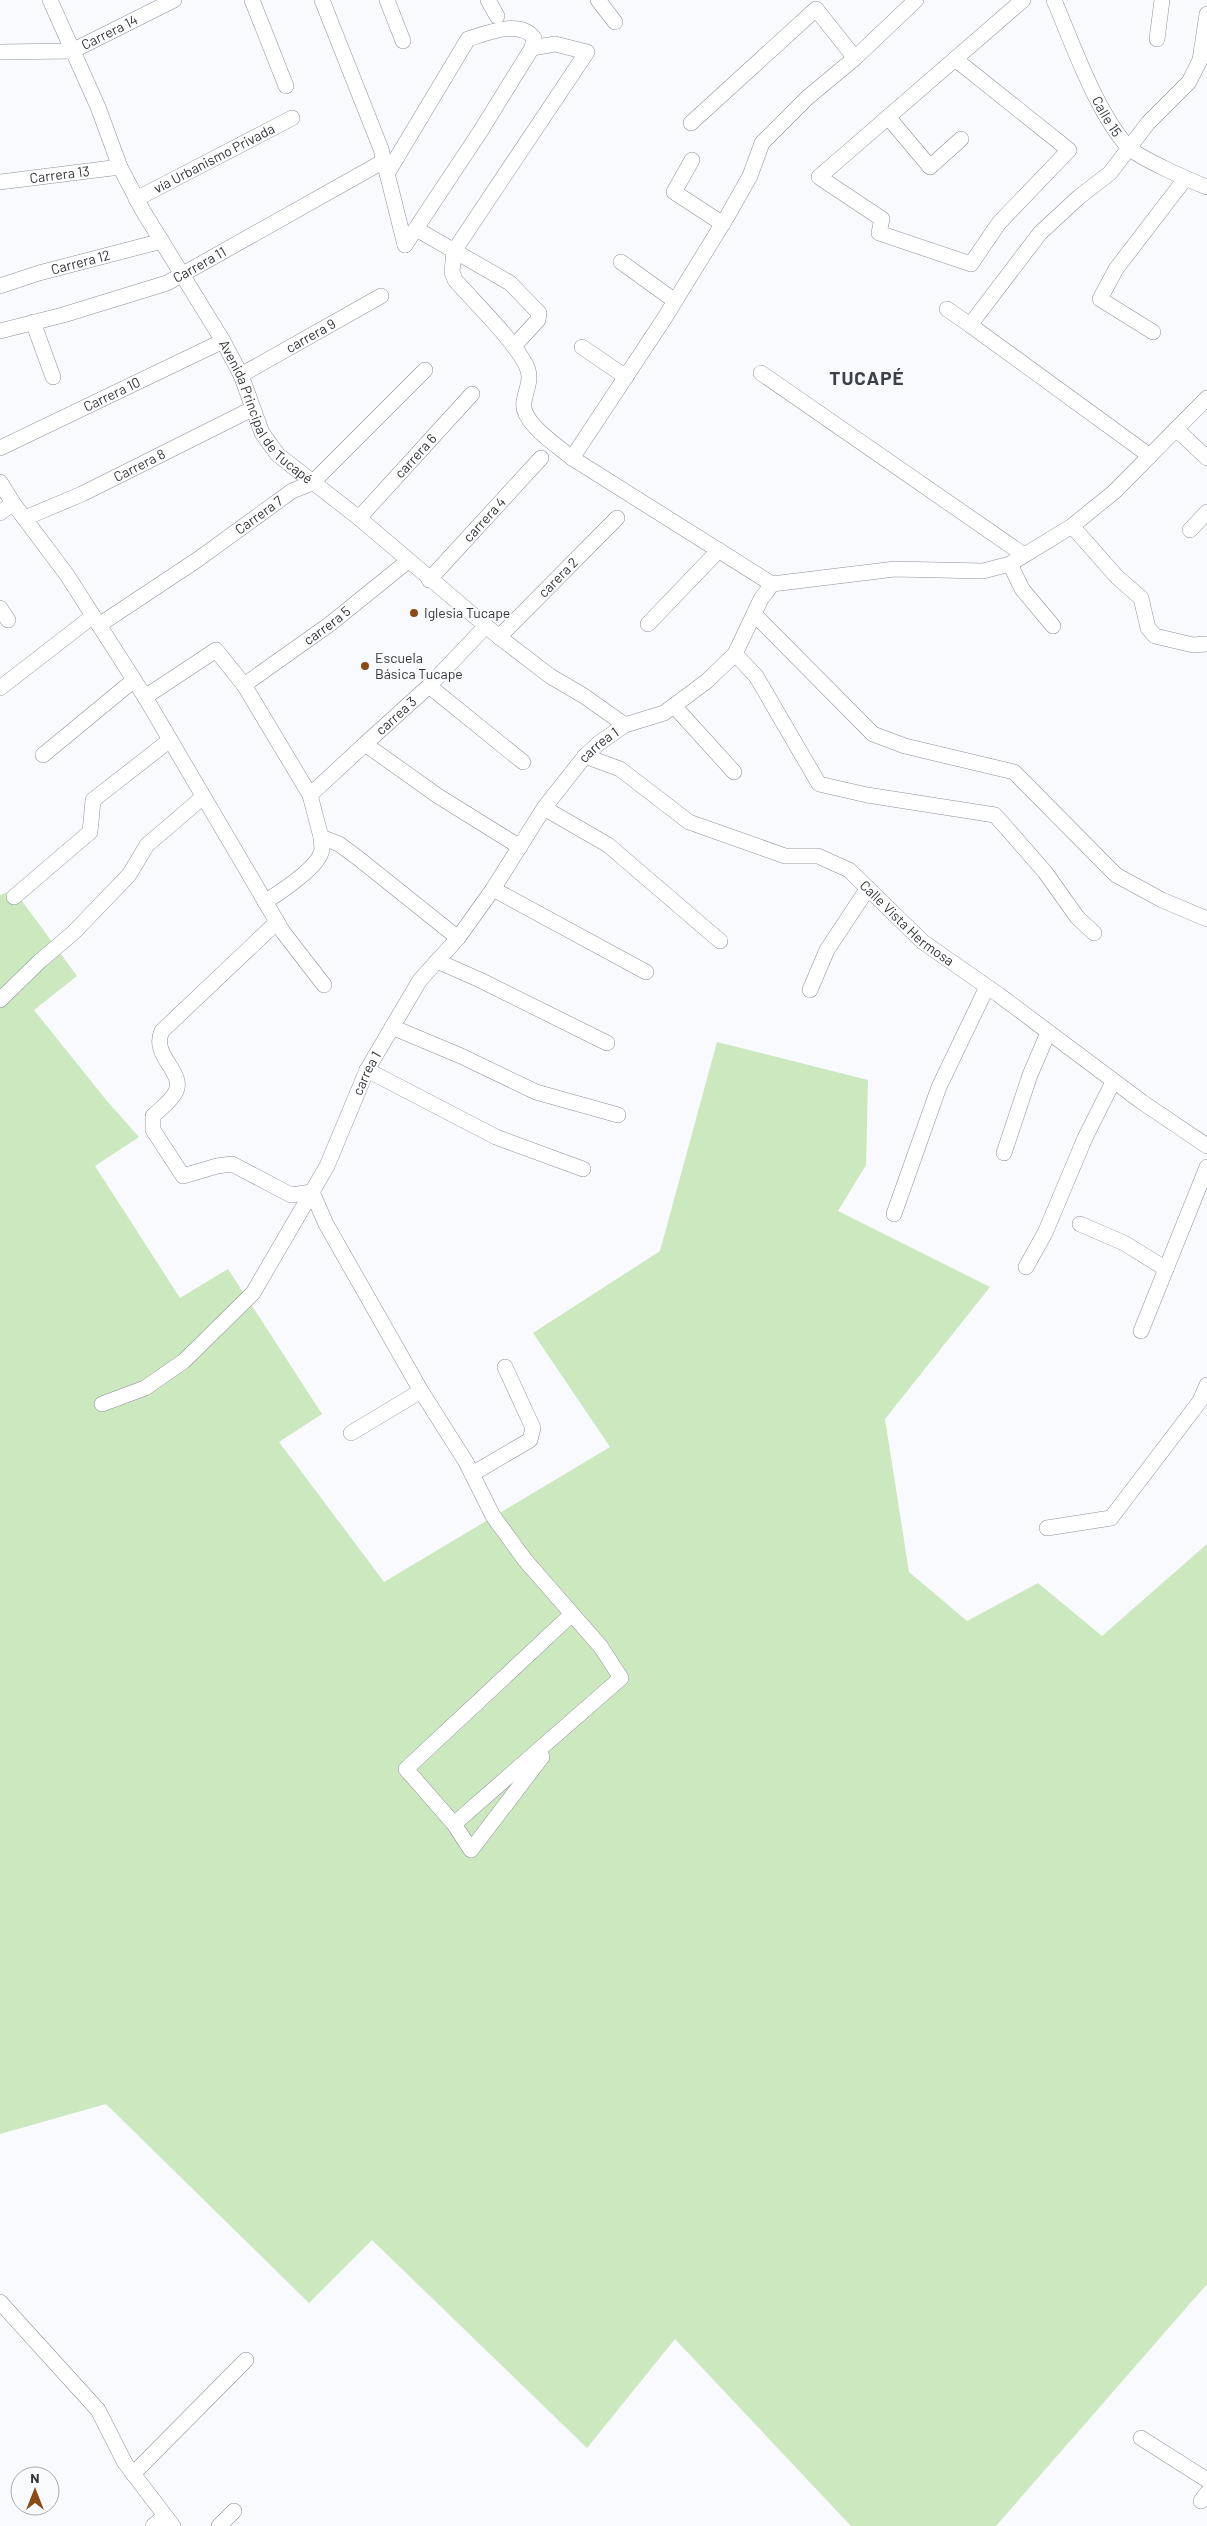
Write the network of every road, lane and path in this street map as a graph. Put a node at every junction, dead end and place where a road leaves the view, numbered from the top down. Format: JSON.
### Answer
{"nodes":[{"id":1,"x":50,"y":0,"type":"edge"},
{"id":2,"x":174,"y":0,"type":"edge"},
{"id":3,"x":252,"y":0,"type":"edge"},
{"id":4,"x":322,"y":0,"type":"edge"},
{"id":5,"x":387,"y":0,"type":"edge"},
{"id":6,"x":488,"y":0,"type":"edge"},
{"id":7,"x":598,"y":0,"type":"edge"},
{"id":8,"x":916,"y":0,"type":"edge"},
{"id":9,"x":1023,"y":0,"type":"edge"},
{"id":10,"x":1054,"y":0,"type":"edge"},
{"id":11,"x":1162,"y":0,"type":"edge"},
{"id":12,"x":1207,"y":14,"type":"edge"},
{"id":13,"x":497,"y":16,"type":"dead end"},
{"id":14,"x":615,"y":22,"type":"dead end"},
{"id":15,"x":1156,"y":39,"type":"dead end"},
{"id":16,"x":403,"y":41,"type":"dead end"},
{"id":17,"x":532,"y":48,"type":"junction"},
{"id":18,"x":72,"y":51,"type":"junction"},
{"id":19,"x":0,"y":52,"type":"edge"},
{"id":20,"x":855,"y":58,"type":"junction"},
{"id":21,"x":955,"y":59,"type":"junction"},
{"id":22,"x":286,"y":86,"type":"dead end"},
{"id":23,"x":888,"y":117,"type":"junction"},
{"id":24,"x":292,"y":118,"type":"dead end"},
{"id":25,"x":691,"y":123,"type":"dead end"},
{"id":26,"x":961,"y":139,"type":"dead end"},
{"id":27,"x":1129,"y":149,"type":"junction"},
{"id":28,"x":692,"y":160,"type":"dead end"},
{"id":29,"x":120,"y":167,"type":"junction"},
{"id":30,"x":385,"y":168,"type":"junction"},
{"id":31,"x":1185,"y":179,"type":"junction"},
{"id":32,"x":0,"y":182,"type":"edge"},
{"id":33,"x":1207,"y":187,"type":"edge"},
{"id":34,"x":136,"y":199,"type":"junction"},
{"id":35,"x":722,"y":224,"type":"junction"},
{"id":36,"x":418,"y":230,"type":"junction"},
{"id":37,"x":162,"y":241,"type":"junction"},
{"id":38,"x":454,"y":251,"type":"junction"},
{"id":39,"x":621,"y":262,"type":"dead end"},
{"id":40,"x":181,"y":273,"type":"junction"},
{"id":41,"x":0,"y":286,"type":"edge"},
{"id":42,"x":381,"y":296,"type":"dead end"},
{"id":43,"x":675,"y":300,"type":"junction"},
{"id":44,"x":947,"y":309,"type":"dead end"},
{"id":45,"x":33,"y":322,"type":"junction"},
{"id":46,"x":970,"y":326,"type":"junction"},
{"id":47,"x":0,"y":331,"type":"edge"},
{"id":48,"x":1153,"y":332,"type":"dead end"},
{"id":49,"x":223,"y":341,"type":"junction"},
{"id":50,"x":514,"y":346,"type":"junction"},
{"id":51,"x":582,"y":347,"type":"dead end"},
{"id":52,"x":425,"y":370,"type":"dead end"},
{"id":53,"x":241,"y":374,"type":"junction"},
{"id":54,"x":762,"y":374,"type":"dead end"},
{"id":55,"x":626,"y":377,"type":"junction"},
{"id":56,"x":52,"y":378,"type":"dead end"},
{"id":57,"x":472,"y":394,"type":"dead end"},
{"id":58,"x":1207,"y":398,"type":"edge"},
{"id":59,"x":252,"y":409,"type":"junction"},
{"id":60,"x":1176,"y":429,"type":"junction"},
{"id":61,"x":0,"y":448,"type":"edge"},
{"id":62,"x":1150,"y":456,"type":"junction"},
{"id":63,"x":542,"y":458,"type":"dead end"},
{"id":64,"x":572,"y":458,"type":"junction"},
{"id":65,"x":1207,"y":458,"type":"edge"},
{"id":66,"x":0,"y":482,"type":"edge"},
{"id":67,"x":312,"y":483,"type":"junction"},
{"id":68,"x":13,"y":503,"type":"junction"},
{"id":69,"x":1207,"y":512,"type":"edge"},
{"id":70,"x":0,"y":513,"type":"edge"},
{"id":71,"x":25,"y":518,"type":"junction"},
{"id":72,"x":359,"y":518,"type":"junction"},
{"id":73,"x":617,"y":518,"type":"dead end"},
{"id":74,"x":1072,"y":526,"type":"junction"},
{"id":75,"x":1190,"y":530,"type":"dead end"},
{"id":76,"x":718,"y":550,"type":"junction"},
{"id":77,"x":1024,"y":554,"type":"junction"},
{"id":78,"x":408,"y":561,"type":"junction"},
{"id":79,"x":1010,"y":564,"type":"junction"},
{"id":80,"x":429,"y":580,"type":"junction"},
{"id":81,"x":772,"y":584,"type":"junction"},
{"id":82,"x":755,"y":615,"type":"junction"},
{"id":83,"x":96,"y":620,"type":"junction"},
{"id":84,"x":648,"y":624,"type":"dead end"},
{"id":85,"x":486,"y":626,"type":"junction"},
{"id":86,"x":1053,"y":626,"type":"dead end"},
{"id":87,"x":499,"y":638,"type":"junction"},
{"id":88,"x":1207,"y":644,"type":"edge"},
{"id":89,"x":735,"y":654,"type":"junction"},
{"id":90,"x":134,"y":680,"type":"junction"},
{"id":91,"x":244,"y":685,"type":"junction"},
{"id":92,"x":428,"y":686,"type":"junction"},
{"id":93,"x":0,"y":688,"type":"edge"},
{"id":94,"x":145,"y":697,"type":"junction"},
{"id":95,"x":674,"y":706,"type":"junction"},
{"id":96,"x":625,"y":725,"type":"junction"},
{"id":97,"x":170,"y":740,"type":"junction"},
{"id":98,"x":365,"y":744,"type":"junction"},
{"id":99,"x":43,"y":755,"type":"dead end"},
{"id":100,"x":585,"y":756,"type":"junction"},
{"id":101,"x":523,"y":762,"type":"dead end"},
{"id":102,"x":734,"y":772,"type":"dead end"},
{"id":103,"x":310,"y":795,"type":"junction"},
{"id":104,"x":203,"y":797,"type":"junction"},
{"id":105,"x":544,"y":808,"type":"junction"},
{"id":106,"x":321,"y":837,"type":"junction"},
{"id":107,"x":520,"y":847,"type":"junction"},
{"id":108,"x":868,"y":888,"type":"junction"},
{"id":109,"x":492,"y":889,"type":"junction"},
{"id":110,"x":14,"y":897,"type":"dead end"},
{"id":111,"x":265,"y":902,"type":"junction"},
{"id":112,"x":1207,"y":919,"type":"edge"},
{"id":113,"x":277,"y":922,"type":"junction"},
{"id":114,"x":1094,"y":933,"type":"dead end"},
{"id":115,"x":458,"y":938,"type":"junction"},
{"id":116,"x":720,"y":940,"type":"dead end"},
{"id":117,"x":437,"y":961,"type":"junction"},
{"id":118,"x":646,"y":972,"type":"dead end"},
{"id":119,"x":324,"y":985,"type":"dead end"},
{"id":120,"x":987,"y":987,"type":"junction"},
{"id":121,"x":810,"y":990,"type":"dead end"},
{"id":122,"x":0,"y":1000,"type":"edge"},
{"id":123,"x":392,"y":1027,"type":"junction"},
{"id":124,"x":1048,"y":1033,"type":"junction"},
{"id":125,"x":607,"y":1043,"type":"dead end"},
{"id":126,"x":367,"y":1070,"type":"junction"},
{"id":127,"x":1113,"y":1082,"type":"junction"},
{"id":128,"x":618,"y":1115,"type":"dead end"},
{"id":129,"x":1207,"y":1146,"type":"edge"},
{"id":130,"x":1004,"y":1153,"type":"dead end"},
{"id":131,"x":1207,"y":1167,"type":"edge"},
{"id":132,"x":583,"y":1169,"type":"dead end"},
{"id":133,"x":312,"y":1192,"type":"junction"},
{"id":134,"x":894,"y":1214,"type":"dead end"},
{"id":135,"x":1080,"y":1224,"type":"dead end"},
{"id":136,"x":1026,"y":1267,"type":"dead end"},
{"id":137,"x":1166,"y":1269,"type":"junction"},
{"id":138,"x":1141,"y":1331,"type":"dead end"},
{"id":139,"x":505,"y":1367,"type":"dead end"},
{"id":140,"x":1207,"y":1385,"type":"edge"},
{"id":141,"x":421,"y":1391,"type":"junction"},
{"id":142,"x":102,"y":1404,"type":"dead end"},
{"id":143,"x":351,"y":1433,"type":"dead end"},
{"id":144,"x":472,"y":1474,"type":"junction"},
{"id":145,"x":1047,"y":1528,"type":"dead end"},
{"id":146,"x":572,"y":1614,"type":"junction"},
{"id":147,"x":559,"y":1734,"type":"junction"},
{"id":148,"x":454,"y":1824,"type":"junction"},
{"id":149,"x":0,"y":2302,"type":"edge"},
{"id":150,"x":246,"y":2360,"type":"dead end"},
{"id":151,"x":1141,"y":2438,"type":"dead end"},
{"id":152,"x":133,"y":2474,"type":"junction"},
{"id":153,"x":1207,"y":2480,"type":"edge"},
{"id":154,"x":234,"y":2511,"type":"dead end"},
{"id":155,"x":169,"y":2521,"type":"edge"},
{"id":156,"x":153,"y":2526,"type":"edge"},
{"id":157,"x":220,"y":2526,"type":"edge"}],
"edges":[{"from":1,"to":18,"type":"street"},
{"from":2,"to":18,"type":"street","name":"Carrera 14"},
{"from":3,"to":22,"type":"street"},
{"from":4,"to":30,"type":"street"},
{"from":5,"to":16,"type":"street"},
{"from":6,"to":13,"type":"street"},
{"from":7,"to":14,"type":"street"},
{"from":8,"to":20,"type":"street"},
{"from":9,"to":21,"type":"street"},
{"from":10,"to":27,"type":"street","name":"Calle 15"},
{"from":11,"to":15,"type":"street"},
{"from":12,"to":27,"type":"street"},
{"from":17,"to":30,"type":"street"},
{"from":17,"to":36,"type":"street"},
{"from":17,"to":38,"type":"street"},
{"from":18,"to":19,"type":"street"},
{"from":18,"to":29,"type":"street","name":"Avenida Principal de Tucapé"},
{"from":20,"to":25,"type":"street"},
{"from":20,"to":35,"type":"street"},
{"from":21,"to":23,"type":"street"},
{"from":21,"to":23,"type":"street"},
{"from":23,"to":26,"type":"street"},
{"from":24,"to":34,"type":"street","name":"vía Urbanismo Privada"},
{"from":27,"to":31,"type":"street","name":"Calle 15"},
{"from":27,"to":46,"type":"street"},
{"from":28,"to":35,"type":"street"},
{"from":29,"to":32,"type":"street","name":"Carrera 13"},
{"from":29,"to":34,"type":"street","name":"Avenida Principal de Tucapé"},
{"from":30,"to":36,"type":"street"},
{"from":30,"to":40,"type":"street","name":"Carrera 11"},
{"from":31,"to":33,"type":"street","name":"Calle 15"},
{"from":31,"to":48,"type":"street"},
{"from":34,"to":37,"type":"street","name":"Avenida Principal de Tucapé"},
{"from":35,"to":43,"type":"street"},
{"from":36,"to":38,"type":"street"},
{"from":37,"to":40,"type":"street","name":"Avenida Principal de Tucapé"},
{"from":37,"to":41,"type":"street","name":"Carrera 12"},
{"from":38,"to":50,"type":"street"},
{"from":38,"to":50,"type":"street"},
{"from":39,"to":43,"type":"street"},
{"from":40,"to":45,"type":"street","name":"Carrera 11"},
{"from":40,"to":49,"type":"street","name":"Avenida Principal de Tucapé"},
{"from":42,"to":53,"type":"street","name":"carrera 9"},
{"from":43,"to":55,"type":"street"},
{"from":44,"to":46,"type":"street"},
{"from":45,"to":47,"type":"street","name":"Carrera 11"},
{"from":45,"to":56,"type":"street"},
{"from":46,"to":62,"type":"street"},
{"from":49,"to":53,"type":"street","name":"Avenida Principal de Tucapé"},
{"from":49,"to":61,"type":"street","name":"Carrera 10"},
{"from":50,"to":64,"type":"street"},
{"from":51,"to":55,"type":"street"},
{"from":52,"to":67,"type":"street","name":"Carrera 7"},
{"from":53,"to":59,"type":"street","name":"Avenida Principal de Tucapé"},
{"from":54,"to":77,"type":"street"},
{"from":55,"to":64,"type":"street"},
{"from":57,"to":72,"type":"street","name":"carrera 6"},
{"from":58,"to":60,"type":"street"},
{"from":59,"to":67,"type":"street","name":"Avenida Principal de Tucapé"},
{"from":59,"to":71,"type":"street","name":"Carrera 8"},
{"from":60,"to":62,"type":"street"},
{"from":60,"to":65,"type":"street"},
{"from":62,"to":74,"type":"street"},
{"from":63,"to":80,"type":"street","name":"carrera 4"},
{"from":64,"to":76,"type":"street"},
{"from":66,"to":68,"type":"street"},
{"from":67,"to":72,"type":"street","name":"Avenida Principal de Tucapé"},
{"from":67,"to":83,"type":"street","name":"Carrera 7"},
{"from":68,"to":70,"type":"street"},
{"from":68,"to":71,"type":"street"},
{"from":69,"to":75,"type":"street"},
{"from":71,"to":83,"type":"street"},
{"from":72,"to":78,"type":"street","name":"Avenida Principal de Tucapé"},
{"from":73,"to":87,"type":"street","name":"carera 2"},
{"from":74,"to":77,"type":"street"},
{"from":74,"to":88,"type":"street"},
{"from":76,"to":81,"type":"street"},
{"from":76,"to":84,"type":"street"},
{"from":77,"to":79,"type":"street"},
{"from":78,"to":80,"type":"street","name":"Avenida Principal de Tucapé"},
{"from":78,"to":91,"type":"street","name":"carrera 5"},
{"from":79,"to":81,"type":"street"},
{"from":79,"to":86,"type":"street"},
{"from":80,"to":85,"type":"street","name":"Avenida Principal de Tucapé"},
{"from":81,"to":82,"type":"street","name":"carrea 1"},
{"from":82,"to":89,"type":"street","name":"carrea 1"},
{"from":82,"to":112,"type":"street"},
{"from":83,"to":90,"type":"street"},
{"from":83,"to":93,"type":"street","name":"Carrera 7"},
{"from":85,"to":87,"type":"street","name":"Avenida Principal de Tucapé"},
{"from":85,"to":92,"type":"street","name":"carrea 3"},
{"from":87,"to":96,"type":"street","name":"Avenida Principal de Tucapé"},
{"from":89,"to":95,"type":"street","name":"carrea 1"},
{"from":89,"to":114,"type":"street"},
{"from":90,"to":94,"type":"street"},
{"from":90,"to":99,"type":"street"},
{"from":91,"to":94,"type":"street"},
{"from":91,"to":103,"type":"street"},
{"from":92,"to":98,"type":"street","name":"carrea 3"},
{"from":92,"to":101,"type":"street"},
{"from":94,"to":97,"type":"street"},
{"from":95,"to":96,"type":"street","name":"carrea 1"},
{"from":95,"to":102,"type":"street"},
{"from":96,"to":100,"type":"street","name":"carrea 1"},
{"from":97,"to":104,"type":"street"},
{"from":97,"to":110,"type":"street"},
{"from":98,"to":103,"type":"street","name":"carrea 3"},
{"from":98,"to":107,"type":"street"},
{"from":100,"to":105,"type":"street","name":"carrea 1"},
{"from":100,"to":108,"type":"street","name":"Calle Vista Hermosa"},
{"from":103,"to":106,"type":"street"},
{"from":104,"to":111,"type":"street"},
{"from":104,"to":122,"type":"street"},
{"from":105,"to":107,"type":"street","name":"carrea 1"},
{"from":105,"to":116,"type":"street"},
{"from":106,"to":111,"type":"street"},
{"from":106,"to":115,"type":"street"},
{"from":107,"to":109,"type":"street","name":"carrea 1"},
{"from":108,"to":120,"type":"street","name":"Calle Vista Hermosa"},
{"from":108,"to":121,"type":"street"},
{"from":109,"to":115,"type":"street","name":"carrea 1"},
{"from":109,"to":118,"type":"street"},
{"from":111,"to":113,"type":"street"},
{"from":113,"to":119,"type":"street"},
{"from":113,"to":133,"type":"street"},
{"from":115,"to":117,"type":"street","name":"carrea 1"},
{"from":117,"to":123,"type":"street","name":"carrea 1"},
{"from":117,"to":125,"type":"street"},
{"from":120,"to":124,"type":"street","name":"Calle Vista Hermosa"},
{"from":120,"to":134,"type":"street"},
{"from":123,"to":126,"type":"street","name":"carrea 1"},
{"from":123,"to":128,"type":"street"},
{"from":124,"to":127,"type":"street","name":"Calle Vista Hermosa"},
{"from":124,"to":130,"type":"street"},
{"from":126,"to":132,"type":"street"},
{"from":126,"to":133,"type":"street","name":"carrea 1"},
{"from":127,"to":129,"type":"street","name":"Calle Vista Hermosa"},
{"from":127,"to":136,"type":"street"},
{"from":131,"to":137,"type":"street"},
{"from":133,"to":141,"type":"street"},
{"from":133,"to":142,"type":"street","name":"carrea 1"},
{"from":135,"to":137,"type":"street"},
{"from":137,"to":138,"type":"street"},
{"from":139,"to":144,"type":"street"},
{"from":140,"to":145,"type":"street"},
{"from":141,"to":143,"type":"street"},
{"from":141,"to":144,"type":"street"},
{"from":144,"to":146,"type":"street"},
{"from":146,"to":147,"type":"street"},
{"from":146,"to":148,"type":"street"},
{"from":147,"to":148,"type":"street"},
{"from":147,"to":148,"type":"street"},
{"from":149,"to":152,"type":"street"},
{"from":150,"to":152,"type":"street"},
{"from":151,"to":153,"type":"street"},
{"from":152,"to":155,"type":"street"},
{"from":154,"to":157,"type":"street"},
{"from":155,"to":156,"type":"street"}]}
